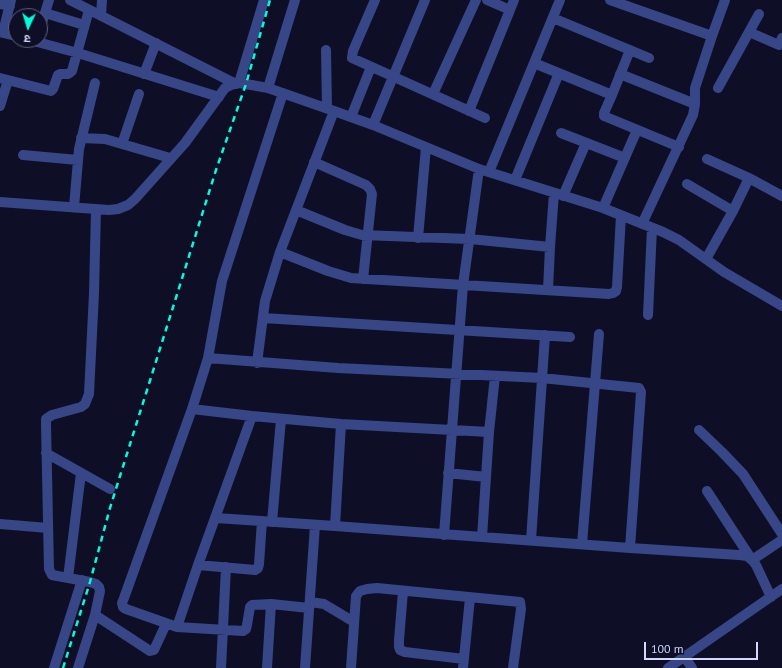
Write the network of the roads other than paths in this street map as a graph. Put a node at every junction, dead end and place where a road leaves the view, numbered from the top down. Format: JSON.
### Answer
{"nodes":[{"id":1,"x":70,"y":0,"type":"edge"},
{"id":2,"x":102,"y":0,"type":"edge"},
{"id":3,"x":264,"y":0,"type":"edge"},
{"id":4,"x":295,"y":0,"type":"edge"},
{"id":5,"x":375,"y":0,"type":"edge"},
{"id":6,"x":425,"y":0,"type":"edge"},
{"id":7,"x":476,"y":0,"type":"edge"},
{"id":8,"x":487,"y":0,"type":"edge"},
{"id":9,"x":560,"y":0,"type":"edge"},
{"id":10,"x":610,"y":0,"type":"edge"},
{"id":11,"x":725,"y":0,"type":"edge"},
{"id":12,"x":7,"y":3,"type":"edge"},
{"id":13,"x":512,"y":5,"type":"edge"},
{"id":14,"x":89,"y":10,"type":"junction"},
{"id":15,"x":48,"y":14,"type":"edge"},
{"id":16,"x":759,"y":14,"type":"dead end"},
{"id":17,"x":101,"y":16,"type":"junction"},
{"id":18,"x":553,"y":18,"type":"junction"},
{"id":19,"x":84,"y":25,"type":"junction"},
{"id":20,"x":1,"y":32,"type":"edge"},
{"id":21,"x":749,"y":32,"type":"junction"},
{"id":22,"x":712,"y":36,"type":"junction"},
{"id":23,"x":782,"y":38,"type":"edge"},
{"id":24,"x":156,"y":43,"type":"junction"},
{"id":25,"x":48,"y":45,"type":"edge"},
{"id":26,"x":326,"y":50,"type":"dead end"},
{"id":27,"x":630,"y":50,"type":"junction"},
{"id":28,"x":78,"y":53,"type":"junction"},
{"id":29,"x":649,"y":58,"type":"dead end"},
{"id":30,"x":534,"y":63,"type":"junction"},
{"id":31,"x":371,"y":67,"type":"junction"},
{"id":32,"x":559,"y":73,"type":"junction"},
{"id":33,"x":144,"y":74,"type":"junction"},
{"id":34,"x":620,"y":74,"type":"junction"},
{"id":35,"x":393,"y":78,"type":"junction"},
{"id":36,"x":4,"y":79,"type":"edge"},
{"id":37,"x":95,"y":83,"type":"dead end"},
{"id":38,"x":238,"y":83,"type":"junction"},
{"id":39,"x":268,"y":88,"type":"junction"},
{"id":40,"x":718,"y":88,"type":"dead end"},
{"id":41,"x":139,"y":94,"type":"dead end"},
{"id":42,"x":283,"y":94,"type":"junction"},
{"id":43,"x":433,"y":94,"type":"junction"},
{"id":44,"x":612,"y":95,"type":"junction"},
{"id":45,"x":219,"y":97,"type":"junction"},
{"id":46,"x":695,"y":104,"type":"junction"},
{"id":47,"x":0,"y":106,"type":"edge"},
{"id":48,"x":330,"y":110,"type":"junction"},
{"id":49,"x":469,"y":111,"type":"junction"},
{"id":50,"x":351,"y":117,"type":"junction"},
{"id":51,"x":485,"y":118,"type":"dead end"},
{"id":52,"x":373,"y":125,"type":"junction"},
{"id":53,"x":637,"y":130,"type":"junction"},
{"id":54,"x":560,"y":133,"type":"dead end"},
{"id":55,"x":81,"y":138,"type":"junction"},
{"id":56,"x":586,"y":143,"type":"junction"},
{"id":57,"x":122,"y":144,"type":"junction"},
{"id":58,"x":426,"y":147,"type":"junction"},
{"id":59,"x":679,"y":147,"type":"junction"},
{"id":60,"x":23,"y":155,"type":"dead end"},
{"id":61,"x":170,"y":158,"type":"junction"},
{"id":62,"x":625,"y":158,"type":"junction"},
{"id":63,"x":707,"y":159,"type":"dead end"},
{"id":64,"x":78,"y":160,"type":"junction"},
{"id":65,"x":314,"y":162,"type":"junction"},
{"id":66,"x":484,"y":170,"type":"junction"},
{"id":67,"x":749,"y":178,"type":"junction"},
{"id":68,"x":515,"y":180,"type":"junction"},
{"id":69,"x":687,"y":184,"type":"dead end"},
{"id":70,"x":558,"y":194,"type":"junction"},
{"id":71,"x":782,"y":196,"type":"edge"},
{"id":72,"x":0,"y":202,"type":"edge"},
{"id":73,"x":74,"y":207,"type":"junction"},
{"id":74,"x":603,"y":208,"type":"junction"},
{"id":75,"x":96,"y":209,"type":"junction"},
{"id":76,"x":296,"y":210,"type":"junction"},
{"id":77,"x":733,"y":211,"type":"junction"},
{"id":78,"x":621,"y":215,"type":"junction"},
{"id":79,"x":647,"y":226,"type":"junction"},
{"id":80,"x":368,"y":236,"type":"junction"},
{"id":81,"x":418,"y":238,"type":"junction"},
{"id":82,"x":470,"y":239,"type":"junction"},
{"id":83,"x":550,"y":247,"type":"junction"},
{"id":84,"x":280,"y":252,"type":"junction"},
{"id":85,"x":706,"y":259,"type":"junction"},
{"id":86,"x":363,"y":279,"type":"junction"},
{"id":87,"x":463,"y":285,"type":"junction"},
{"id":88,"x":548,"y":290,"type":"junction"},
{"id":89,"x":782,"y":306,"type":"edge"},
{"id":90,"x":648,"y":315,"type":"dead end"},
{"id":91,"x":263,"y":318,"type":"junction"},
{"id":92,"x":460,"y":330,"type":"junction"},
{"id":93,"x":599,"y":334,"type":"dead end"},
{"id":94,"x":545,"y":335,"type":"junction"},
{"id":95,"x":570,"y":337,"type":"dead end"},
{"id":96,"x":208,"y":358,"type":"junction"},
{"id":97,"x":257,"y":362,"type":"junction"},
{"id":98,"x":457,"y":374,"type":"junction"},
{"id":99,"x":495,"y":376,"type":"junction"},
{"id":100,"x":542,"y":378,"type":"junction"},
{"id":101,"x":594,"y":383,"type":"junction"},
{"id":102,"x":192,"y":409,"type":"junction"},
{"id":103,"x":252,"y":416,"type":"junction"},
{"id":104,"x":281,"y":419,"type":"junction"},
{"id":105,"x":341,"y":424,"type":"junction"},
{"id":106,"x":452,"y":429,"type":"junction"},
{"id":107,"x":699,"y":430,"type":"dead end"},
{"id":108,"x":489,"y":432,"type":"junction"},
{"id":109,"x":46,"y":453,"type":"junction"},
{"id":110,"x":81,"y":472,"type":"junction"},
{"id":111,"x":448,"y":473,"type":"junction"},
{"id":112,"x":486,"y":477,"type":"junction"},
{"id":113,"x":110,"y":489,"type":"dead end"},
{"id":114,"x":707,"y":492,"type":"dead end"},
{"id":115,"x":216,"y":518,"type":"junction"},
{"id":116,"x":262,"y":521,"type":"junction"},
{"id":117,"x":272,"y":522,"type":"junction"},
{"id":118,"x":0,"y":524,"type":"edge"},
{"id":119,"x":315,"y":525,"type":"junction"},
{"id":120,"x":335,"y":526,"type":"junction"},
{"id":121,"x":48,"y":528,"type":"junction"},
{"id":122,"x":444,"y":534,"type":"junction"},
{"id":123,"x":782,"y":534,"type":"edge"},
{"id":124,"x":482,"y":538,"type":"junction"},
{"id":125,"x":531,"y":540,"type":"junction"},
{"id":126,"x":782,"y":540,"type":"edge"},
{"id":127,"x":582,"y":544,"type":"junction"},
{"id":128,"x":630,"y":548,"type":"junction"},
{"id":129,"x":752,"y":560,"type":"junction"},
{"id":130,"x":198,"y":565,"type":"junction"},
{"id":131,"x":226,"y":568,"type":"junction"},
{"id":132,"x":68,"y":578,"type":"junction"},
{"id":133,"x":82,"y":580,"type":"junction"},
{"id":134,"x":782,"y":589,"type":"edge"},
{"id":135,"x":403,"y":591,"type":"junction"},
{"id":136,"x":771,"y":597,"type":"junction"},
{"id":137,"x":470,"y":598,"type":"junction"},
{"id":138,"x":271,"y":604,"type":"junction"},
{"id":139,"x":310,"y":605,"type":"junction"},
{"id":140,"x":95,"y":615,"type":"junction"},
{"id":141,"x":354,"y":622,"type":"junction"},
{"id":142,"x":166,"y":624,"type":"junction"},
{"id":143,"x":177,"y":627,"type":"junction"},
{"id":144,"x":223,"y":630,"type":"junction"},
{"id":145,"x":684,"y":656,"type":"junction"},
{"id":146,"x":464,"y":664,"type":"edge"},
{"id":147,"x":54,"y":668,"type":"edge"},
{"id":148,"x":78,"y":668,"type":"edge"},
{"id":149,"x":221,"y":668,"type":"edge"},
{"id":150,"x":267,"y":668,"type":"edge"},
{"id":151,"x":305,"y":668,"type":"edge"},
{"id":152,"x":351,"y":668,"type":"edge"},
{"id":153,"x":514,"y":668,"type":"edge"},
{"id":154,"x":668,"y":668,"type":"edge"},
{"id":155,"x":692,"y":668,"type":"edge"}],
"edges":[{"from":1,"to":14,"type":"street"},
{"from":2,"to":17,"type":"street"},
{"from":3,"to":38,"type":"street"},
{"from":4,"to":39,"type":"street"},
{"from":5,"to":31,"type":"street"},
{"from":6,"to":35,"type":"street"},
{"from":7,"to":43,"type":"street"},
{"from":8,"to":13,"type":"street"},
{"from":9,"to":18,"type":"street"},
{"from":10,"to":22,"type":"street"},
{"from":11,"to":22,"type":"street"},
{"from":12,"to":20,"type":"street"},
{"from":13,"to":49,"type":"street"},
{"from":14,"to":17,"type":"street"},
{"from":14,"to":19,"type":"street"},
{"from":15,"to":19,"type":"street"},
{"from":16,"to":21,"type":"street"},
{"from":17,"to":24,"type":"street"},
{"from":18,"to":27,"type":"street"},
{"from":18,"to":30,"type":"street"},
{"from":19,"to":28,"type":"street"},
{"from":21,"to":23,"type":"street"},
{"from":21,"to":40,"type":"street"},
{"from":22,"to":46,"type":"street"},
{"from":24,"to":33,"type":"street"},
{"from":24,"to":38,"type":"street"},
{"from":25,"to":28,"type":"street"},
{"from":26,"to":48,"type":"street"},
{"from":27,"to":29,"type":"street"},
{"from":27,"to":34,"type":"street"},
{"from":28,"to":33,"type":"street"},
{"from":28,"to":36,"type":"street"},
{"from":30,"to":32,"type":"street"},
{"from":30,"to":66,"type":"street"},
{"from":31,"to":35,"type":"street"},
{"from":31,"to":50,"type":"street"},
{"from":32,"to":44,"type":"street"},
{"from":32,"to":68,"type":"street"},
{"from":33,"to":45,"type":"street"},
{"from":34,"to":44,"type":"street"},
{"from":34,"to":46,"type":"street"},
{"from":35,"to":43,"type":"street"},
{"from":35,"to":52,"type":"street"},
{"from":36,"to":47,"type":"street"},
{"from":37,"to":55,"type":"street"},
{"from":38,"to":39,"type":"street"},
{"from":38,"to":45,"type":"street"},
{"from":39,"to":42,"type":"street"},
{"from":41,"to":57,"type":"street"},
{"from":42,"to":48,"type":"street"},
{"from":42,"to":96,"type":"street"},
{"from":43,"to":49,"type":"street"},
{"from":44,"to":53,"type":"street"},
{"from":45,"to":61,"type":"street"},
{"from":46,"to":59,"type":"street"},
{"from":48,"to":50,"type":"street"},
{"from":48,"to":65,"type":"street"},
{"from":49,"to":51,"type":"street"},
{"from":50,"to":52,"type":"street"},
{"from":52,"to":58,"type":"street"},
{"from":53,"to":59,"type":"street"},
{"from":53,"to":62,"type":"street"},
{"from":54,"to":56,"type":"street"},
{"from":55,"to":57,"type":"street"},
{"from":55,"to":64,"type":"street"},
{"from":56,"to":62,"type":"street"},
{"from":56,"to":70,"type":"street"},
{"from":57,"to":61,"type":"street"},
{"from":58,"to":66,"type":"street"},
{"from":58,"to":81,"type":"street"},
{"from":59,"to":79,"type":"street"},
{"from":60,"to":64,"type":"street"},
{"from":61,"to":75,"type":"street"},
{"from":62,"to":74,"type":"street"},
{"from":63,"to":67,"type":"street"},
{"from":64,"to":73,"type":"street"},
{"from":65,"to":76,"type":"street"},
{"from":65,"to":80,"type":"street"},
{"from":66,"to":68,"type":"street"},
{"from":66,"to":82,"type":"street"},
{"from":67,"to":71,"type":"street"},
{"from":67,"to":77,"type":"street"},
{"from":68,"to":70,"type":"street"},
{"from":69,"to":77,"type":"street"},
{"from":70,"to":74,"type":"street"},
{"from":70,"to":83,"type":"street"},
{"from":72,"to":73,"type":"street"},
{"from":73,"to":75,"type":"street"},
{"from":74,"to":78,"type":"street"},
{"from":75,"to":109,"type":"street"},
{"from":76,"to":80,"type":"street"},
{"from":76,"to":84,"type":"street"},
{"from":77,"to":85,"type":"street"},
{"from":78,"to":79,"type":"street"},
{"from":78,"to":88,"type":"street"},
{"from":79,"to":85,"type":"street"},
{"from":79,"to":90,"type":"street"},
{"from":80,"to":81,"type":"street"},
{"from":80,"to":86,"type":"street"},
{"from":81,"to":82,"type":"street"},
{"from":82,"to":83,"type":"street"},
{"from":82,"to":87,"type":"street"},
{"from":83,"to":88,"type":"street"},
{"from":84,"to":86,"type":"street"},
{"from":84,"to":91,"type":"street"},
{"from":85,"to":89,"type":"street"},
{"from":86,"to":87,"type":"street"},
{"from":87,"to":88,"type":"street"},
{"from":87,"to":92,"type":"street"},
{"from":91,"to":92,"type":"street"},
{"from":91,"to":97,"type":"street"},
{"from":92,"to":94,"type":"street"},
{"from":92,"to":98,"type":"street"},
{"from":93,"to":101,"type":"street"},
{"from":94,"to":95,"type":"street"},
{"from":94,"to":100,"type":"street"},
{"from":96,"to":97,"type":"street"},
{"from":96,"to":102,"type":"street"},
{"from":97,"to":98,"type":"street"},
{"from":98,"to":99,"type":"street"},
{"from":98,"to":106,"type":"street"},
{"from":99,"to":100,"type":"street"},
{"from":99,"to":108,"type":"street"},
{"from":100,"to":101,"type":"street"},
{"from":100,"to":125,"type":"street"},
{"from":101,"to":127,"type":"street"},
{"from":101,"to":128,"type":"street"},
{"from":102,"to":103,"type":"street"},
{"from":102,"to":142,"type":"street"},
{"from":103,"to":104,"type":"street"},
{"from":103,"to":115,"type":"street"},
{"from":104,"to":105,"type":"street"},
{"from":104,"to":117,"type":"street"},
{"from":105,"to":106,"type":"street"},
{"from":105,"to":120,"type":"street"},
{"from":106,"to":108,"type":"street"},
{"from":106,"to":111,"type":"street"},
{"from":107,"to":123,"type":"street"},
{"from":108,"to":112,"type":"street"},
{"from":109,"to":110,"type":"street"},
{"from":109,"to":121,"type":"street"},
{"from":110,"to":113,"type":"street"},
{"from":110,"to":132,"type":"street"},
{"from":111,"to":112,"type":"street"},
{"from":111,"to":122,"type":"street"},
{"from":112,"to":124,"type":"street"},
{"from":114,"to":129,"type":"street"},
{"from":115,"to":116,"type":"street"},
{"from":115,"to":130,"type":"street"},
{"from":116,"to":117,"type":"street"},
{"from":116,"to":131,"type":"street"},
{"from":117,"to":119,"type":"street"},
{"from":118,"to":121,"type":"street"},
{"from":119,"to":120,"type":"street"},
{"from":119,"to":139,"type":"street"},
{"from":120,"to":122,"type":"street"},
{"from":121,"to":132,"type":"street"},
{"from":122,"to":124,"type":"street"},
{"from":124,"to":125,"type":"street"},
{"from":125,"to":127,"type":"street"},
{"from":126,"to":129,"type":"street"},
{"from":127,"to":128,"type":"street"},
{"from":128,"to":129,"type":"street"},
{"from":129,"to":136,"type":"street"},
{"from":130,"to":131,"type":"street"},
{"from":130,"to":143,"type":"street"},
{"from":131,"to":144,"type":"street"},
{"from":132,"to":133,"type":"street"},
{"from":133,"to":140,"type":"street"},
{"from":133,"to":147,"type":"street"},
{"from":134,"to":136,"type":"street"},
{"from":135,"to":137,"type":"street"},
{"from":135,"to":141,"type":"street"},
{"from":135,"to":146,"type":"street"},
{"from":136,"to":145,"type":"street"},
{"from":137,"to":146,"type":"street"},
{"from":137,"to":153,"type":"street"},
{"from":138,"to":139,"type":"street"},
{"from":138,"to":144,"type":"street"},
{"from":138,"to":150,"type":"street"},
{"from":139,"to":141,"type":"street"},
{"from":139,"to":151,"type":"street"},
{"from":140,"to":142,"type":"street"},
{"from":140,"to":148,"type":"street"},
{"from":141,"to":152,"type":"street"},
{"from":142,"to":143,"type":"street"},
{"from":143,"to":144,"type":"street"},
{"from":144,"to":149,"type":"street"},
{"from":145,"to":154,"type":"street"},
{"from":145,"to":155,"type":"street"}]}
